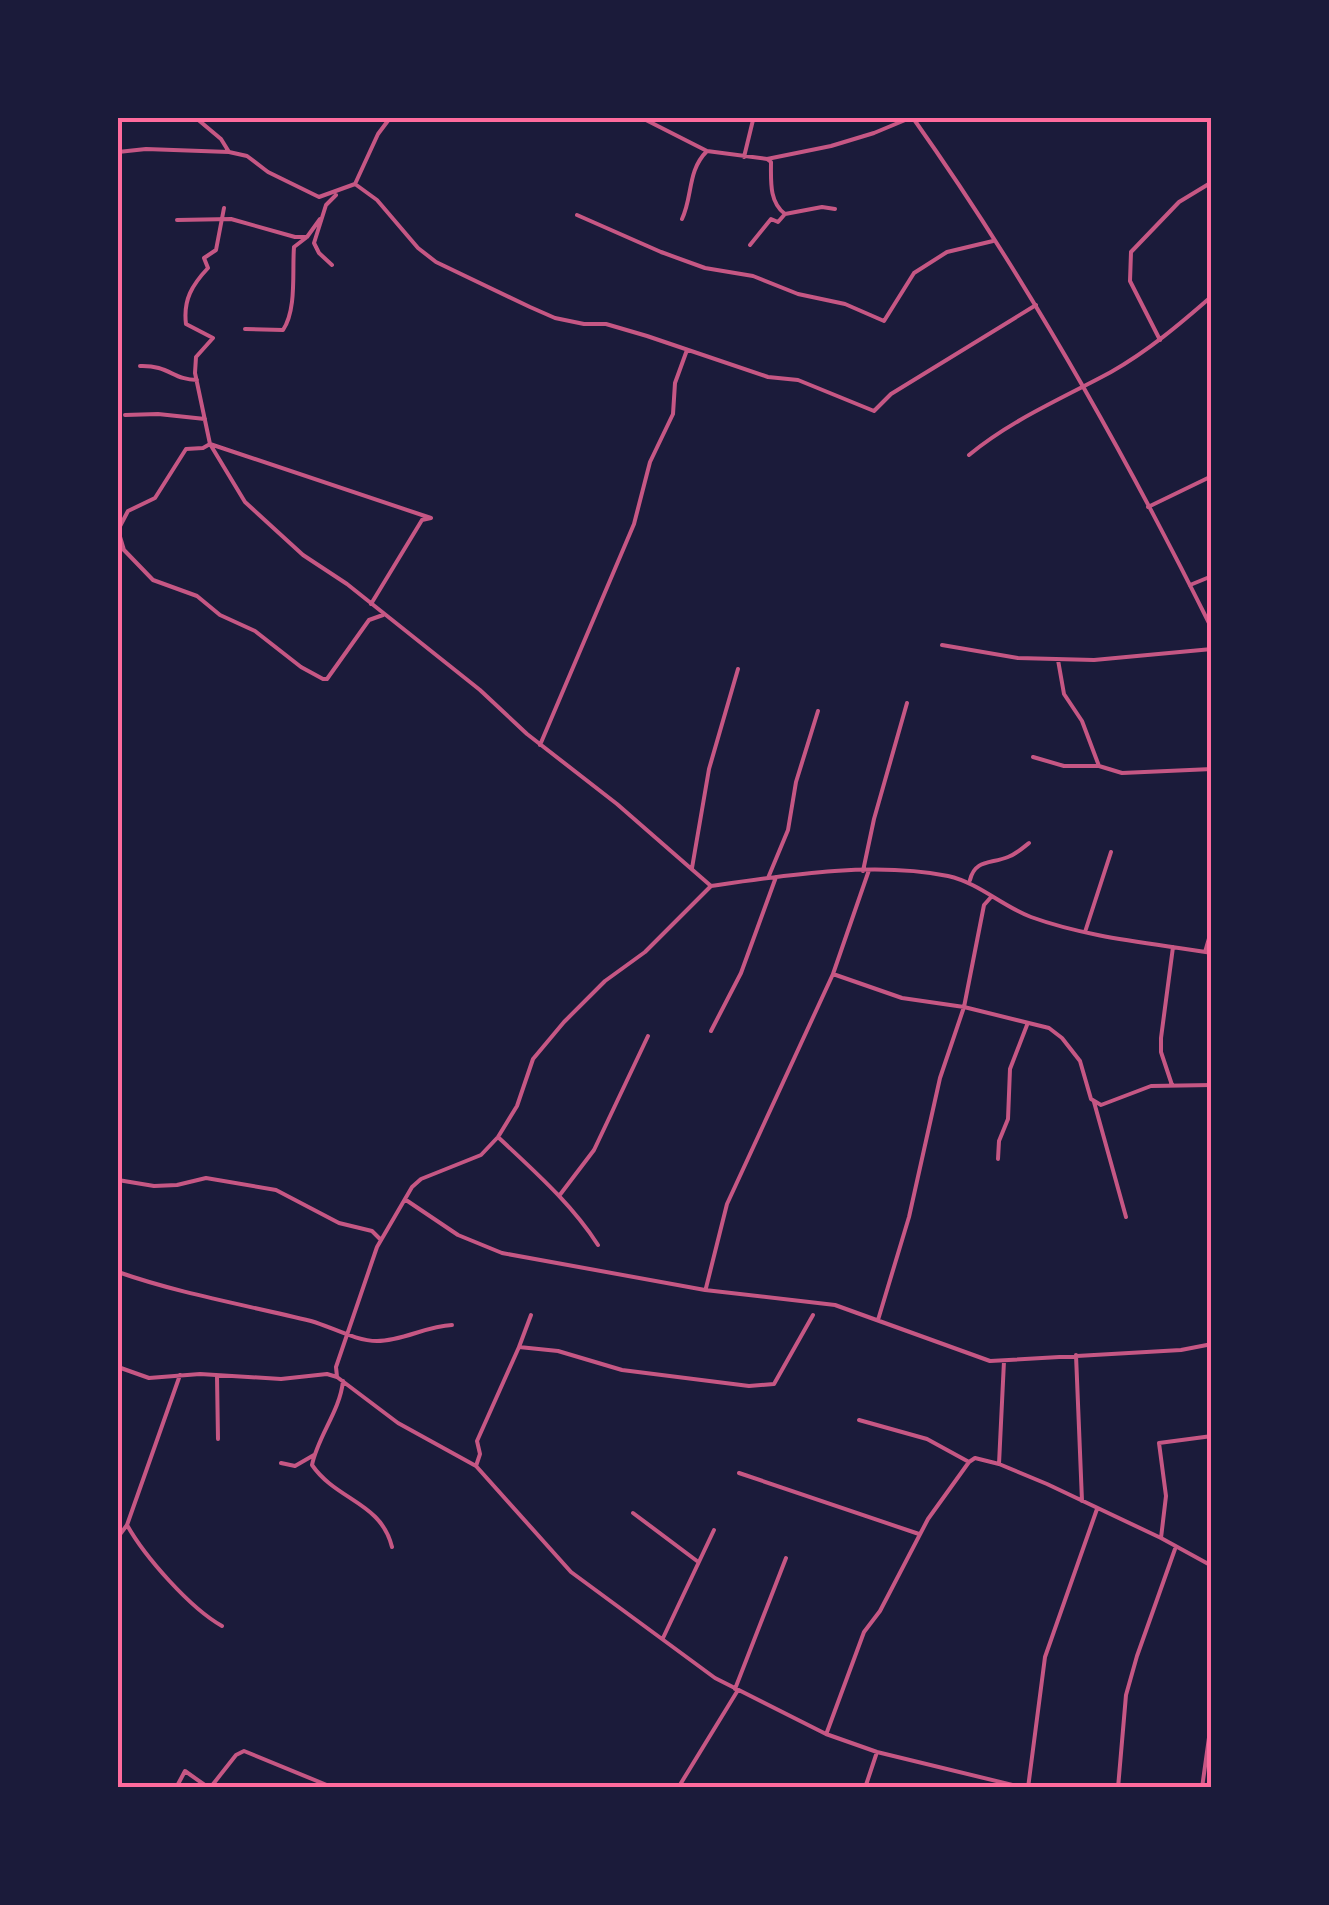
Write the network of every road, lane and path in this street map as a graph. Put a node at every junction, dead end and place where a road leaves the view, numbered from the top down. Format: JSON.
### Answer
{"nodes":[{"id":1,"x":196,"y":118,"type":"edge"},
{"id":2,"x":390,"y":118,"type":"edge"},
{"id":3,"x":642,"y":118,"type":"edge"},
{"id":4,"x":912,"y":118,"type":"edge"},
{"id":5,"x":752,"y":120,"type":"dead end"},
{"id":6,"x":707,"y":151,"type":"junction"},
{"id":7,"x":118,"y":152,"type":"edge"},
{"id":8,"x":229,"y":152,"type":"junction"},
{"id":9,"x":744,"y":157,"type":"junction"},
{"id":10,"x":767,"y":159,"type":"junction"},
{"id":11,"x":1212,"y":182,"type":"edge"},
{"id":12,"x":355,"y":184,"type":"junction"},
{"id":13,"x":340,"y":192,"type":"junction"},
{"id":14,"x":224,"y":208,"type":"dead end"},
{"id":15,"x":777,"y":208,"type":"junction"},
{"id":16,"x":835,"y":209,"type":"dead end"},
{"id":17,"x":785,"y":214,"type":"junction"},
{"id":18,"x":577,"y":215,"type":"dead end"},
{"id":19,"x":222,"y":218,"type":"junction"},
{"id":20,"x":320,"y":219,"type":"junction"},
{"id":21,"x":682,"y":219,"type":"dead end"},
{"id":22,"x":771,"y":219,"type":"junction"},
{"id":23,"x":177,"y":220,"type":"dead end"},
{"id":24,"x":307,"y":237,"type":"junction"},
{"id":25,"x":995,"y":240,"type":"junction"},
{"id":26,"x":750,"y":245,"type":"dead end"},
{"id":27,"x":332,"y":265,"type":"dead end"},
{"id":28,"x":1212,"y":296,"type":"edge"},
{"id":29,"x":1036,"y":304,"type":"junction"},
{"id":30,"x":245,"y":329,"type":"dead end"},
{"id":31,"x":1160,"y":340,"type":"junction"},
{"id":32,"x":687,"y":350,"type":"junction"},
{"id":33,"x":140,"y":366,"type":"dead end"},
{"id":34,"x":197,"y":380,"type":"junction"},
{"id":35,"x":1082,"y":386,"type":"junction"},
{"id":36,"x":125,"y":415,"type":"dead end"},
{"id":37,"x":205,"y":419,"type":"junction"},
{"id":38,"x":210,"y":444,"type":"junction"},
{"id":39,"x":969,"y":455,"type":"dead end"},
{"id":40,"x":1212,"y":476,"type":"edge"},
{"id":41,"x":1148,"y":507,"type":"junction"},
{"id":42,"x":118,"y":547,"type":"edge"},
{"id":43,"x":124,"y":550,"type":"junction"},
{"id":44,"x":1212,"y":576,"type":"edge"},
{"id":45,"x":1190,"y":586,"type":"junction"},
{"id":46,"x":372,"y":604,"type":"junction"},
{"id":47,"x":384,"y":614,"type":"junction"},
{"id":48,"x":1212,"y":630,"type":"edge"},
{"id":49,"x":942,"y":645,"type":"dead end"},
{"id":50,"x":1212,"y":649,"type":"edge"},
{"id":51,"x":1058,"y":658,"type":"junction"},
{"id":52,"x":738,"y":669,"type":"dead end"},
{"id":53,"x":907,"y":703,"type":"dead end"},
{"id":54,"x":818,"y":711,"type":"dead end"},
{"id":55,"x":540,"y":744,"type":"junction"},
{"id":56,"x":1033,"y":757,"type":"dead end"},
{"id":57,"x":1098,"y":766,"type":"junction"},
{"id":58,"x":1212,"y":768,"type":"edge"},
{"id":59,"x":1030,"y":843,"type":"dead end"},
{"id":60,"x":1112,"y":852,"type":"dead end"},
{"id":61,"x":692,"y":868,"type":"junction"},
{"id":62,"x":866,"y":871,"type":"junction"},
{"id":63,"x":776,"y":877,"type":"junction"},
{"id":64,"x":768,"y":878,"type":"junction"},
{"id":65,"x":970,"y":882,"type":"junction"},
{"id":66,"x":711,"y":886,"type":"junction"},
{"id":67,"x":992,"y":896,"type":"junction"},
{"id":68,"x":1212,"y":928,"type":"edge"},
{"id":69,"x":1085,"y":932,"type":"junction"},
{"id":70,"x":1173,"y":947,"type":"junction"},
{"id":71,"x":1208,"y":952,"type":"edge"},
{"id":72,"x":832,"y":974,"type":"junction"},
{"id":73,"x":964,"y":1008,"type":"junction"},
{"id":74,"x":1027,"y":1025,"type":"junction"},
{"id":75,"x":710,"y":1030,"type":"dead end"},
{"id":76,"x":648,"y":1036,"type":"dead end"},
{"id":77,"x":1172,"y":1085,"type":"junction"},
{"id":78,"x":1212,"y":1085,"type":"edge"},
{"id":79,"x":1094,"y":1102,"type":"junction"},
{"id":80,"x":498,"y":1138,"type":"junction"},
{"id":81,"x":998,"y":1158,"type":"dead end"},
{"id":82,"x":118,"y":1180,"type":"edge"},
{"id":83,"x":559,"y":1196,"type":"junction"},
{"id":84,"x":404,"y":1198,"type":"junction"},
{"id":85,"x":1126,"y":1216,"type":"dead end"},
{"id":86,"x":381,"y":1240,"type":"junction"},
{"id":87,"x":598,"y":1245,"type":"dead end"},
{"id":88,"x":118,"y":1272,"type":"edge"},
{"id":89,"x":705,"y":1290,"type":"junction"},
{"id":90,"x":531,"y":1315,"type":"dead end"},
{"id":91,"x":813,"y":1315,"type":"dead end"},
{"id":92,"x":878,"y":1322,"type":"junction"},
{"id":93,"x":452,"y":1325,"type":"dead end"},
{"id":94,"x":348,"y":1332,"type":"junction"},
{"id":95,"x":1212,"y":1344,"type":"edge"},
{"id":96,"x":519,"y":1348,"type":"junction"},
{"id":97,"x":1076,"y":1356,"type":"junction"},
{"id":98,"x":1004,"y":1361,"type":"junction"},
{"id":99,"x":336,"y":1367,"type":"junction"},
{"id":100,"x":118,"y":1368,"type":"edge"},
{"id":101,"x":326,"y":1374,"type":"junction"},
{"id":102,"x":180,"y":1375,"type":"junction"},
{"id":103,"x":217,"y":1376,"type":"junction"},
{"id":104,"x":337,"y":1377,"type":"junction"},
{"id":105,"x":343,"y":1382,"type":"junction"},
{"id":106,"x":858,"y":1420,"type":"dead end"},
{"id":107,"x":1212,"y":1436,"type":"edge"},
{"id":108,"x":218,"y":1438,"type":"dead end"},
{"id":109,"x":314,"y":1456,"type":"junction"},
{"id":110,"x":969,"y":1462,"type":"junction"},
{"id":111,"x":281,"y":1463,"type":"dead end"},
{"id":112,"x":999,"y":1464,"type":"junction"},
{"id":113,"x":476,"y":1466,"type":"junction"},
{"id":114,"x":739,"y":1473,"type":"dead end"},
{"id":115,"x":1082,"y":1502,"type":"junction"},
{"id":116,"x":1096,"y":1509,"type":"junction"},
{"id":117,"x":633,"y":1513,"type":"dead end"},
{"id":118,"x":126,"y":1526,"type":"junction"},
{"id":119,"x":714,"y":1530,"type":"dead end"},
{"id":120,"x":919,"y":1534,"type":"junction"},
{"id":121,"x":118,"y":1537,"type":"edge"},
{"id":122,"x":1161,"y":1538,"type":"junction"},
{"id":123,"x":392,"y":1547,"type":"dead end"},
{"id":124,"x":1175,"y":1549,"type":"junction"},
{"id":125,"x":786,"y":1558,"type":"dead end"},
{"id":126,"x":698,"y":1562,"type":"junction"},
{"id":127,"x":1212,"y":1566,"type":"edge"},
{"id":128,"x":222,"y":1626,"type":"dead end"},
{"id":129,"x":662,"y":1639,"type":"junction"},
{"id":130,"x":736,"y":1689,"type":"junction"},
{"id":131,"x":1212,"y":1716,"type":"edge"},
{"id":132,"x":826,"y":1734,"type":"junction"},
{"id":133,"x":877,"y":1752,"type":"junction"},
{"id":134,"x":176,"y":1788,"type":"edge"},
{"id":135,"x":209,"y":1788,"type":"edge"},
{"id":136,"x":334,"y":1788,"type":"edge"},
{"id":137,"x":435,"y":1788,"type":"edge"},
{"id":138,"x":464,"y":1788,"type":"edge"},
{"id":139,"x":678,"y":1788,"type":"edge"},
{"id":140,"x":865,"y":1788,"type":"edge"},
{"id":141,"x":1027,"y":1788,"type":"edge"},
{"id":142,"x":1118,"y":1788,"type":"edge"},
{"id":143,"x":1202,"y":1788,"type":"edge"}],
"edges":[{"from":1,"to":8,"type":"street"},
{"from":2,"to":12,"type":"street"},
{"from":3,"to":6,"type":"street"},
{"from":4,"to":10,"type":"street"},
{"from":4,"to":25,"type":"street"},
{"from":5,"to":9,"type":"street"},
{"from":6,"to":9,"type":"street"},
{"from":6,"to":21,"type":"street"},
{"from":7,"to":8,"type":"street"},
{"from":8,"to":13,"type":"street"},
{"from":9,"to":10,"type":"street"},
{"from":10,"to":15,"type":"street"},
{"from":11,"to":31,"type":"street"},
{"from":12,"to":13,"type":"street"},
{"from":12,"to":32,"type":"street"},
{"from":13,"to":20,"type":"street"},
{"from":14,"to":19,"type":"street"},
{"from":15,"to":17,"type":"street"},
{"from":15,"to":22,"type":"street"},
{"from":16,"to":17,"type":"street"},
{"from":17,"to":22,"type":"street"},
{"from":18,"to":25,"type":"street"},
{"from":19,"to":23,"type":"street"},
{"from":19,"to":24,"type":"street"},
{"from":19,"to":34,"type":"street"},
{"from":20,"to":24,"type":"street"},
{"from":20,"to":27,"type":"street"},
{"from":22,"to":26,"type":"street"},
{"from":24,"to":30,"type":"street"},
{"from":25,"to":29,"type":"street"},
{"from":28,"to":31,"type":"street"},
{"from":29,"to":32,"type":"street"},
{"from":29,"to":35,"type":"street"},
{"from":31,"to":35,"type":"street"},
{"from":32,"to":55,"type":"street"},
{"from":33,"to":34,"type":"street"},
{"from":34,"to":37,"type":"street"},
{"from":35,"to":39,"type":"street"},
{"from":35,"to":41,"type":"street"},
{"from":36,"to":37,"type":"street"},
{"from":37,"to":38,"type":"street"},
{"from":38,"to":43,"type":"street"},
{"from":38,"to":46,"type":"street"},
{"from":38,"to":46,"type":"street"},
{"from":40,"to":41,"type":"street"},
{"from":41,"to":45,"type":"street"},
{"from":42,"to":43,"type":"street"},
{"from":43,"to":47,"type":"street"},
{"from":44,"to":45,"type":"street"},
{"from":45,"to":48,"type":"street"},
{"from":46,"to":47,"type":"street"},
{"from":47,"to":55,"type":"street"},
{"from":49,"to":51,"type":"street"},
{"from":50,"to":51,"type":"street"},
{"from":51,"to":57,"type":"street"},
{"from":52,"to":61,"type":"street"},
{"from":53,"to":62,"type":"street"},
{"from":54,"to":64,"type":"street"},
{"from":55,"to":61,"type":"street"},
{"from":56,"to":57,"type":"street"},
{"from":57,"to":58,"type":"street"},
{"from":59,"to":65,"type":"street"},
{"from":60,"to":69,"type":"street"},
{"from":61,"to":66,"type":"street"},
{"from":62,"to":63,"type":"street"},
{"from":62,"to":65,"type":"street"},
{"from":62,"to":72,"type":"street"},
{"from":63,"to":64,"type":"street"},
{"from":63,"to":75,"type":"street"},
{"from":64,"to":66,"type":"street"},
{"from":65,"to":67,"type":"street"},
{"from":66,"to":80,"type":"street"},
{"from":67,"to":69,"type":"street"},
{"from":67,"to":73,"type":"street"},
{"from":68,"to":71,"type":"street"},
{"from":69,"to":70,"type":"street"},
{"from":70,"to":71,"type":"street"},
{"from":70,"to":77,"type":"street"},
{"from":72,"to":73,"type":"street"},
{"from":72,"to":89,"type":"street"},
{"from":73,"to":74,"type":"street"},
{"from":73,"to":92,"type":"street"},
{"from":74,"to":79,"type":"street"},
{"from":74,"to":81,"type":"street"},
{"from":76,"to":83,"type":"street"},
{"from":77,"to":78,"type":"street"},
{"from":77,"to":79,"type":"street"},
{"from":79,"to":85,"type":"street"},
{"from":80,"to":83,"type":"street"},
{"from":80,"to":84,"type":"street"},
{"from":82,"to":86,"type":"street"},
{"from":83,"to":87,"type":"street"},
{"from":84,"to":86,"type":"street"},
{"from":84,"to":89,"type":"street"},
{"from":86,"to":94,"type":"street"},
{"from":88,"to":94,"type":"street"},
{"from":89,"to":92,"type":"street"},
{"from":90,"to":96,"type":"street"},
{"from":91,"to":96,"type":"street"},
{"from":92,"to":98,"type":"street"},
{"from":93,"to":94,"type":"street"},
{"from":94,"to":99,"type":"street"},
{"from":95,"to":97,"type":"street"},
{"from":96,"to":113,"type":"street"},
{"from":97,"to":98,"type":"street"},
{"from":97,"to":115,"type":"street"},
{"from":98,"to":112,"type":"street"},
{"from":99,"to":101,"type":"street"},
{"from":99,"to":104,"type":"street"},
{"from":100,"to":102,"type":"street"},
{"from":101,"to":103,"type":"street"},
{"from":101,"to":104,"type":"street"},
{"from":102,"to":103,"type":"street"},
{"from":102,"to":118,"type":"street"},
{"from":103,"to":108,"type":"street"},
{"from":104,"to":105,"type":"street"},
{"from":105,"to":109,"type":"street"},
{"from":105,"to":113,"type":"street"},
{"from":106,"to":110,"type":"street"},
{"from":107,"to":122,"type":"street"},
{"from":109,"to":111,"type":"street"},
{"from":109,"to":123,"type":"street"},
{"from":110,"to":112,"type":"street"},
{"from":110,"to":120,"type":"street"},
{"from":112,"to":115,"type":"street"},
{"from":113,"to":129,"type":"street"},
{"from":114,"to":120,"type":"street"},
{"from":115,"to":116,"type":"street"},
{"from":116,"to":122,"type":"street"},
{"from":116,"to":141,"type":"street"},
{"from":117,"to":126,"type":"street"},
{"from":118,"to":121,"type":"street"},
{"from":118,"to":128,"type":"street"},
{"from":119,"to":126,"type":"street"},
{"from":120,"to":132,"type":"street"},
{"from":122,"to":124,"type":"street"},
{"from":124,"to":127,"type":"street"},
{"from":124,"to":142,"type":"street"},
{"from":125,"to":130,"type":"street"},
{"from":126,"to":129,"type":"street"},
{"from":129,"to":130,"type":"street"},
{"from":130,"to":132,"type":"street"},
{"from":130,"to":139,"type":"street"},
{"from":131,"to":143,"type":"street"},
{"from":132,"to":133,"type":"street"},
{"from":133,"to":140,"type":"street"},
{"from":133,"to":141,"type":"street"},
{"from":134,"to":135,"type":"street"},
{"from":135,"to":136,"type":"street"},
{"from":137,"to":138,"type":"street"}]}
